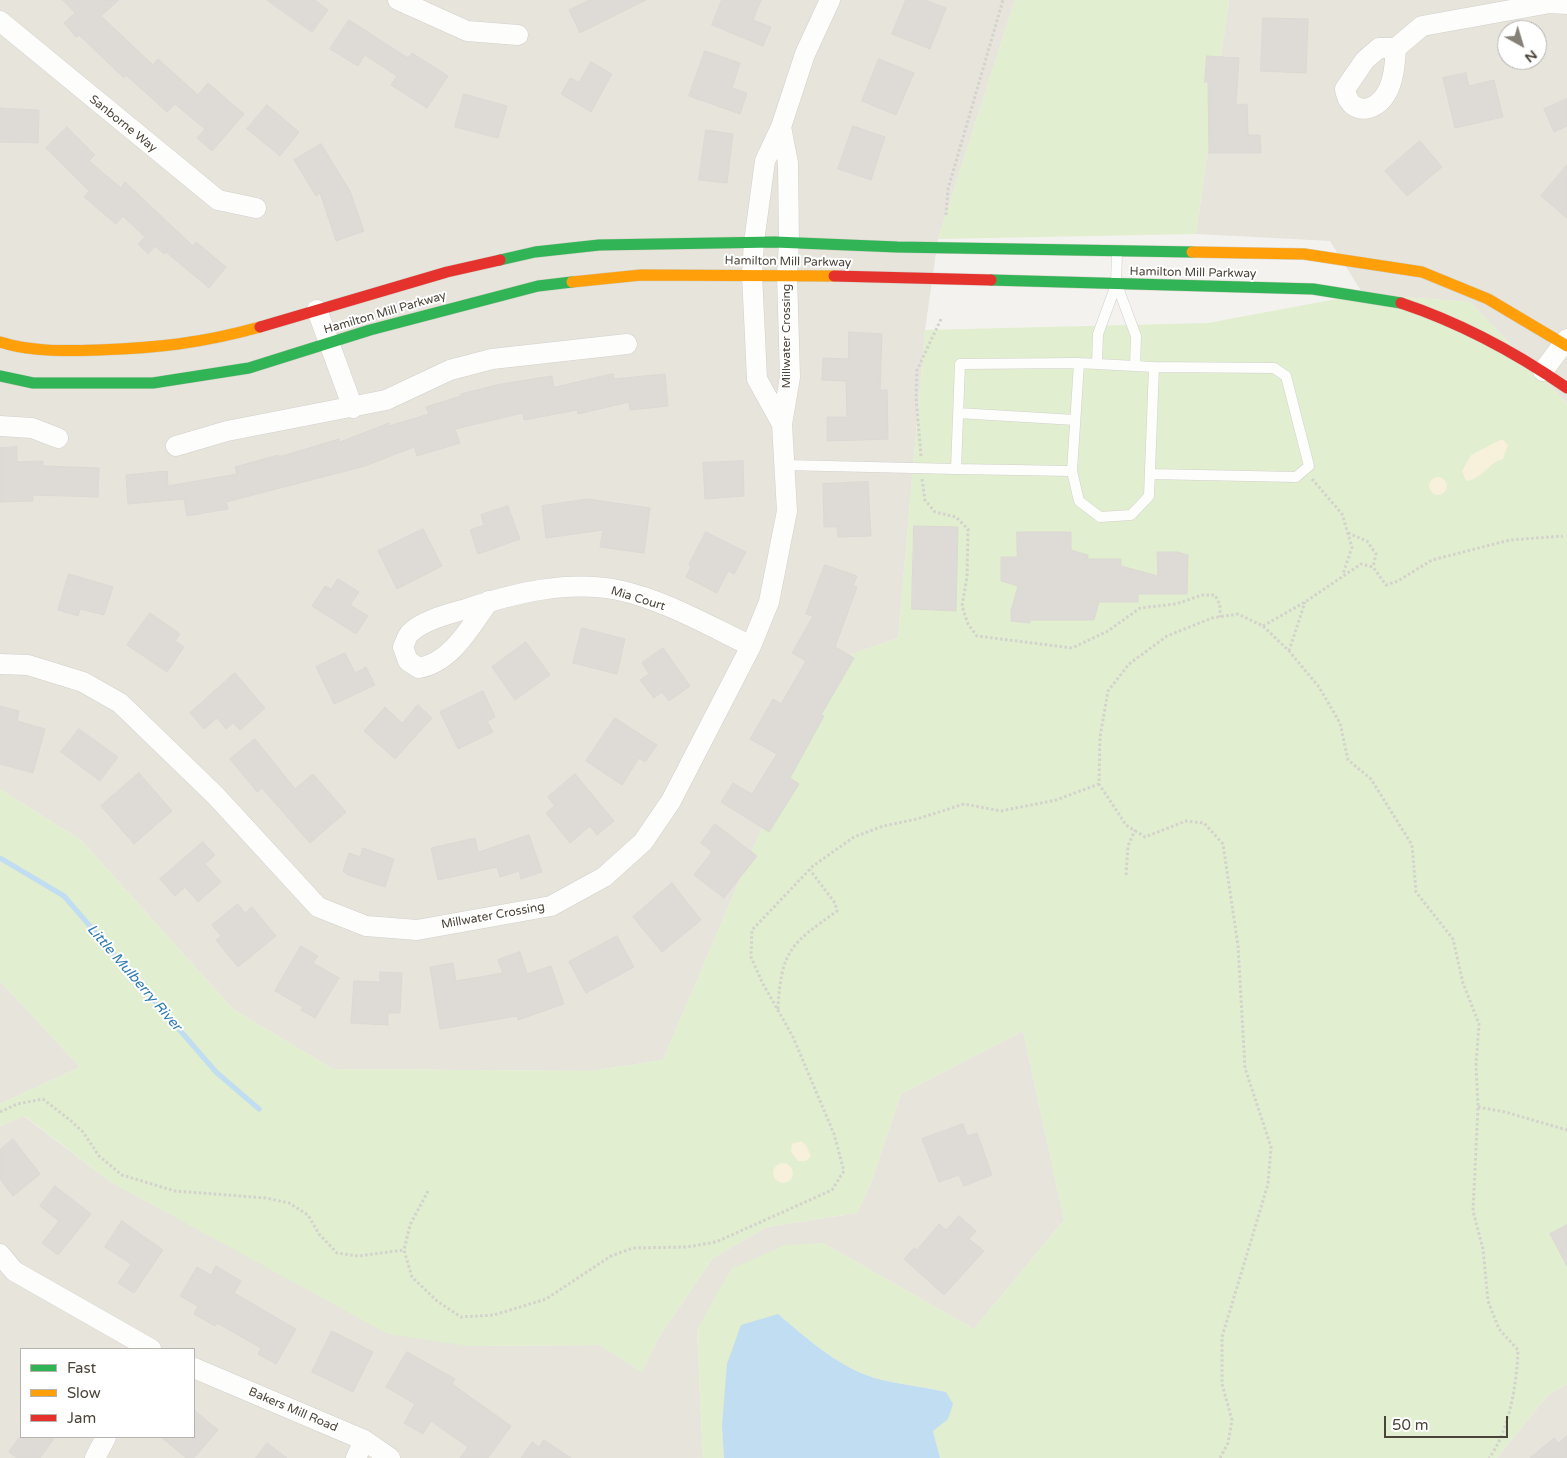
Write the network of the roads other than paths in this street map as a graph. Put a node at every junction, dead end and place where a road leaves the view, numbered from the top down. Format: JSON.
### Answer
{"nodes":[{"id":1,"x":398,"y":0,"type":"edge"},
{"id":2,"x":830,"y":0,"type":"edge"},
{"id":3,"x":1567,"y":4,"type":"edge"},
{"id":4,"x":4,"y":32,"type":"edge"},
{"id":5,"x":518,"y":35,"type":"dead end"},
{"id":6,"x":1396,"y":48,"type":"dead end"},
{"id":7,"x":782,"y":127,"type":"junction"},
{"id":8,"x":256,"y":208,"type":"dead end"},
{"id":9,"x":754,"y":242,"type":"junction"},
{"id":10,"x":789,"y":242,"type":"junction"},
{"id":11,"x":1117,"y":251,"type":"junction"},
{"id":12,"x":752,"y":274,"type":"junction"},
{"id":13,"x":787,"y":275,"type":"junction"},
{"id":14,"x":1116,"y":284,"type":"junction"},
{"id":15,"x":317,"y":310,"type":"junction"},
{"id":16,"x":0,"y":342,"type":"edge"},
{"id":17,"x":328,"y":343,"type":"junction"},
{"id":18,"x":1566,"y":343,"type":"edge"},
{"id":19,"x":627,"y":344,"type":"dead end"},
{"id":20,"x":1079,"y":363,"type":"junction"},
{"id":21,"x":1097,"y":363,"type":"junction"},
{"id":22,"x":1135,"y":366,"type":"junction"},
{"id":23,"x":1154,"y":367,"type":"junction"},
{"id":24,"x":1543,"y":372,"type":"junction"},
{"id":25,"x":0,"y":376,"type":"edge"},
{"id":26,"x":1567,"y":388,"type":"edge"},
{"id":27,"x":353,"y":408,"type":"junction"},
{"id":28,"x":958,"y":413,"type":"junction"},
{"id":29,"x":1075,"y":420,"type":"junction"},
{"id":30,"x":782,"y":424,"type":"junction"},
{"id":31,"x":0,"y":426,"type":"edge"},
{"id":32,"x":58,"y":438,"type":"dead end"},
{"id":33,"x":176,"y":446,"type":"dead end"},
{"id":34,"x":784,"y":465,"type":"junction"},
{"id":35,"x":956,"y":469,"type":"junction"},
{"id":36,"x":1072,"y":471,"type":"junction"},
{"id":37,"x":1150,"y":474,"type":"junction"},
{"id":38,"x":489,"y":602,"type":"dead end"},
{"id":39,"x":751,"y":646,"type":"junction"},
{"id":40,"x":0,"y":664,"type":"edge"},
{"id":41,"x":0,"y":1254,"type":"edge"},
{"id":42,"x":149,"y":1348,"type":"edge"},
{"id":43,"x":195,"y":1368,"type":"edge"},
{"id":44,"x":105,"y":1438,"type":"edge"},
{"id":45,"x":360,"y":1449,"type":"edge"},
{"id":46,"x":95,"y":1458,"type":"edge"},
{"id":47,"x":390,"y":1458,"type":"edge"}],
"edges":[{"from":1,"to":5,"type":"street"},
{"from":2,"to":7,"type":"street","name":"Millwater Crossing"},
{"from":3,"to":6,"type":"street"},
{"from":4,"to":8,"type":"street","name":"Sanborne Way"},
{"from":7,"to":9,"type":"street","name":"Millwater Crossing"},
{"from":7,"to":10,"type":"street","name":"Millwater Crossing"},
{"from":9,"to":10,"type":"street","name":"Hamilton Mill Parkway"},
{"from":9,"to":12,"type":"street","name":"Millwater Crossing"},
{"from":9,"to":15,"type":"street","name":"Hamilton Mill Parkway"},
{"from":10,"to":11,"type":"street","name":"Hamilton Mill Parkway"},
{"from":10,"to":13,"type":"street","name":"Millwater Crossing"},
{"from":11,"to":14,"type":"lane"},
{"from":11,"to":18,"type":"street","name":"Hamilton Mill Parkway"},
{"from":12,"to":13,"type":"street","name":"Hamilton Mill Parkway"},
{"from":12,"to":17,"type":"street","name":"Hamilton Mill Parkway"},
{"from":12,"to":30,"type":"street","name":"Millwater Crossing"},
{"from":13,"to":14,"type":"street","name":"Hamilton Mill Parkway"},
{"from":13,"to":30,"type":"street","name":"Millwater Crossing"},
{"from":14,"to":21,"type":"lane"},
{"from":14,"to":22,"type":"lane"},
{"from":14,"to":24,"type":"street","name":"Hamilton Mill Parkway"},
{"from":15,"to":16,"type":"street","name":"Hamilton Mill Parkway"},
{"from":15,"to":17,"type":"street"},
{"from":17,"to":25,"type":"street","name":"Hamilton Mill Parkway"},
{"from":17,"to":27,"type":"street"},
{"from":18,"to":24,"type":"street"},
{"from":19,"to":27,"type":"street"},
{"from":20,"to":21,"type":"lane"},
{"from":20,"to":28,"type":"lane"},
{"from":20,"to":29,"type":"lane"},
{"from":21,"to":22,"type":"lane"},
{"from":22,"to":23,"type":"lane"},
{"from":23,"to":37,"type":"lane"},
{"from":23,"to":37,"type":"lane"},
{"from":24,"to":26,"type":"street","name":"Hamilton Mill Parkway"},
{"from":27,"to":33,"type":"street"},
{"from":28,"to":29,"type":"lane"},
{"from":28,"to":35,"type":"lane"},
{"from":29,"to":36,"type":"lane"},
{"from":30,"to":34,"type":"street","name":"Millwater Crossing"},
{"from":31,"to":32,"type":"street"},
{"from":34,"to":35,"type":"lane"},
{"from":34,"to":39,"type":"street","name":"Millwater Crossing"},
{"from":35,"to":36,"type":"lane"},
{"from":36,"to":37,"type":"lane"},
{"from":38,"to":39,"type":"street","name":"Mia Court"},
{"from":39,"to":40,"type":"street","name":"Millwater Crossing"},
{"from":41,"to":42,"type":"street"},
{"from":43,"to":45,"type":"street","name":"Bakers Mill Road"},
{"from":44,"to":46,"type":"street"},
{"from":45,"to":47,"type":"street","name":"Bakers Mill Road"}]}
